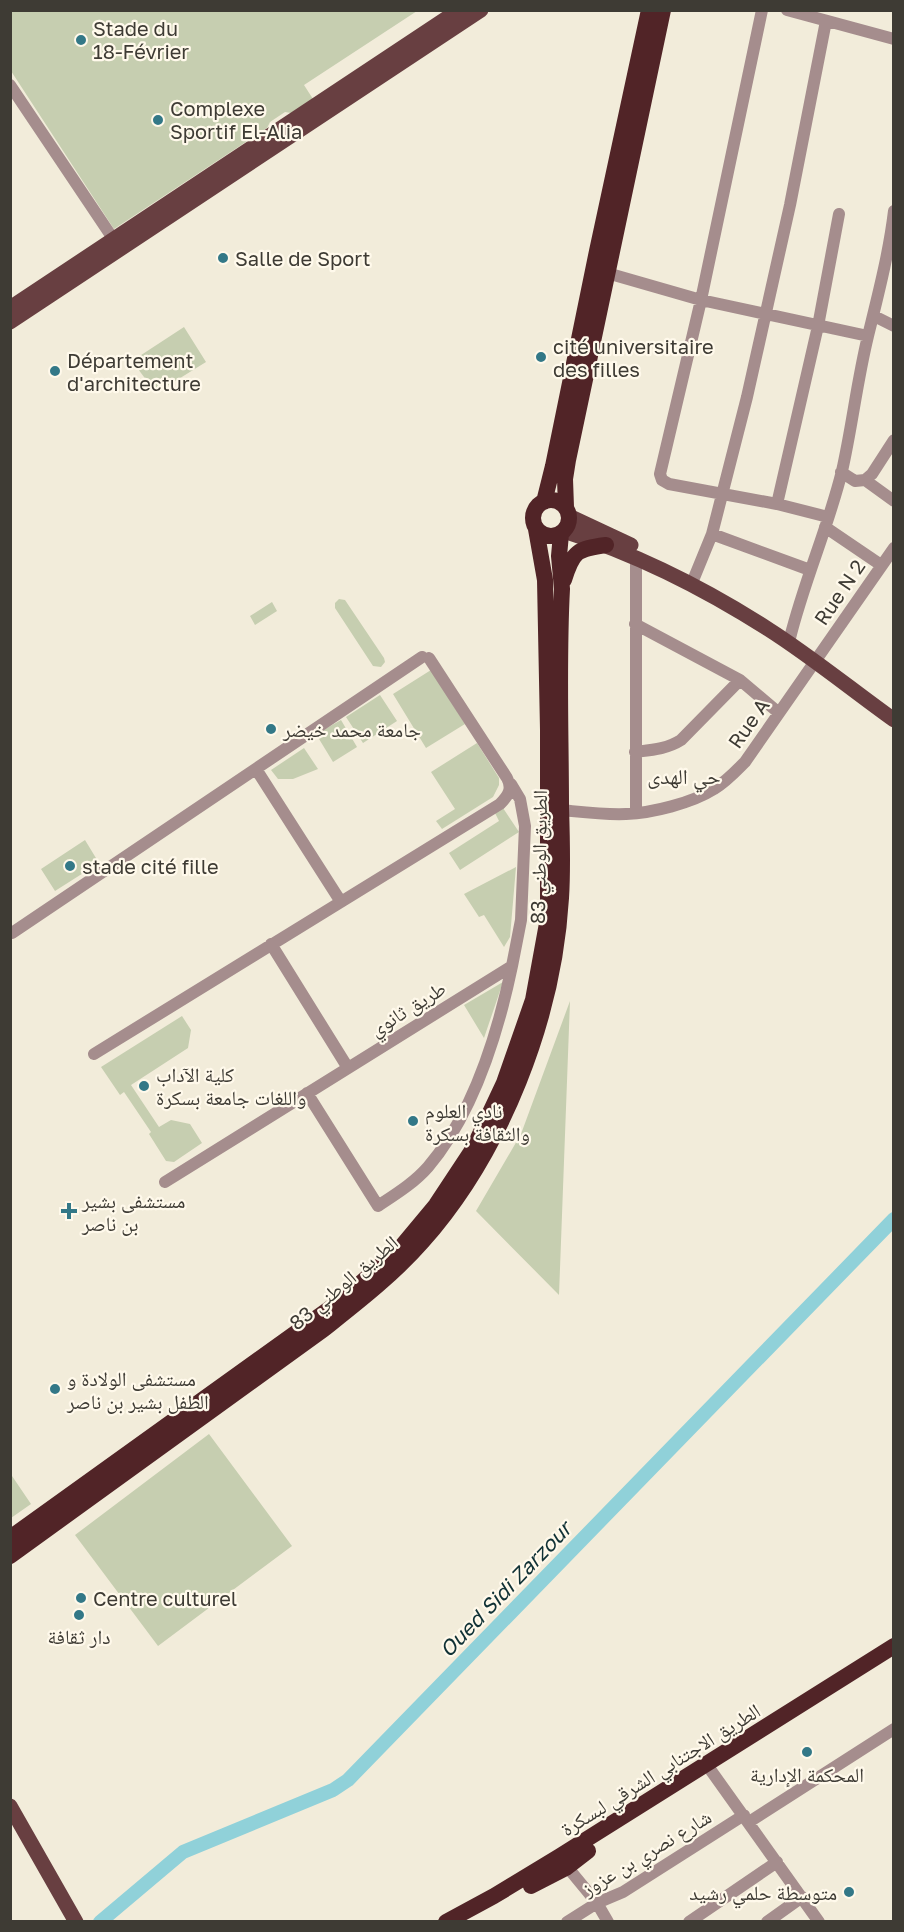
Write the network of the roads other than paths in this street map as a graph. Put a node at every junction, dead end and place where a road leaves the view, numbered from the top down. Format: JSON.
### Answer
{"nodes":[{"id":1,"x":459,"y":10,"type":"edge"},
{"id":2,"x":482,"y":10,"type":"edge"},
{"id":3,"x":649,"y":10,"type":"edge"},
{"id":4,"x":663,"y":10,"type":"edge"},
{"id":5,"x":762,"y":10,"type":"edge"},
{"id":6,"x":787,"y":10,"type":"edge"},
{"id":7,"x":826,"y":21,"type":"junction"},
{"id":8,"x":894,"y":39,"type":"edge"},
{"id":9,"x":10,"y":85,"type":"edge"},
{"id":10,"x":894,"y":211,"type":"edge"},
{"id":11,"x":839,"y":214,"type":"dead end"},
{"id":12,"x":117,"y":245,"type":"junction"},
{"id":13,"x":607,"y":273,"type":"junction"},
{"id":14,"x":700,"y":300,"type":"junction"},
{"id":15,"x":10,"y":308,"type":"edge"},
{"id":16,"x":766,"y":315,"type":"junction"},
{"id":17,"x":874,"y":316,"type":"junction"},
{"id":18,"x":10,"y":322,"type":"edge"},
{"id":19,"x":818,"y":326,"type":"junction"},
{"id":20,"x":894,"y":326,"type":"edge"},
{"id":21,"x":868,"y":336,"type":"junction"},
{"id":22,"x":894,"y":440,"type":"edge"},
{"id":23,"x":842,"y":471,"type":"junction"},
{"id":24,"x":865,"y":480,"type":"junction"},
{"id":25,"x":722,"y":495,"type":"junction"},
{"id":26,"x":894,"y":501,"type":"edge"},
{"id":27,"x":544,"y":502,"type":"junction"},
{"id":28,"x":777,"y":504,"type":"junction"},
{"id":29,"x":565,"y":522,"type":"junction"},
{"id":30,"x":827,"y":522,"type":"junction"},
{"id":31,"x":536,"y":529,"type":"junction"},
{"id":32,"x":712,"y":534,"type":"junction"},
{"id":33,"x":606,"y":545,"type":"junction"},
{"id":34,"x":894,"y":548,"type":"edge"},
{"id":35,"x":636,"y":558,"type":"junction"},
{"id":36,"x":881,"y":565,"type":"junction"},
{"id":37,"x":810,"y":570,"type":"junction"},
{"id":38,"x":694,"y":578,"type":"junction"},
{"id":39,"x":562,"y":589,"type":"junction"},
{"id":40,"x":635,"y":624,"type":"junction"},
{"id":41,"x":790,"y":638,"type":"junction"},
{"id":42,"x":816,"y":660,"type":"junction"},
{"id":43,"x":740,"y":680,"type":"junction"},
{"id":44,"x":779,"y":713,"type":"junction"},
{"id":45,"x":894,"y":713,"type":"edge"},
{"id":46,"x":894,"y":720,"type":"edge"},
{"id":47,"x":634,"y":752,"type":"junction"},
{"id":48,"x":256,"y":769,"type":"junction"},
{"id":49,"x":511,"y":784,"type":"junction"},
{"id":50,"x":561,"y":810,"type":"junction"},
{"id":51,"x":636,"y":813,"type":"junction"},
{"id":52,"x":341,"y":902,"type":"junction"},
{"id":53,"x":12,"y":933,"type":"dead end"},
{"id":54,"x":272,"y":944,"type":"junction"},
{"id":55,"x":512,"y":966,"type":"junction"},
{"id":56,"x":94,"y":1054,"type":"dead end"},
{"id":57,"x":348,"y":1068,"type":"junction"},
{"id":58,"x":307,"y":1093,"type":"junction"},
{"id":59,"x":165,"y":1182,"type":"dead end"},
{"id":60,"x":10,"y":1538,"type":"edge"},
{"id":61,"x":10,"y":1556,"type":"edge"},
{"id":62,"x":894,"y":1646,"type":"edge"},
{"id":63,"x":894,"y":1658,"type":"edge"},
{"id":64,"x":894,"y":1729,"type":"edge"},
{"id":65,"x":710,"y":1770,"type":"junction"},
{"id":66,"x":10,"y":1806,"type":"edge"},
{"id":67,"x":747,"y":1819,"type":"junction"},
{"id":68,"x":563,"y":1862,"type":"junction"},
{"id":69,"x":777,"y":1862,"type":"junction"},
{"id":70,"x":802,"y":1898,"type":"junction"},
{"id":71,"x":597,"y":1903,"type":"junction"},
{"id":72,"x":76,"y":1922,"type":"edge"},
{"id":73,"x":446,"y":1922,"type":"edge"},
{"id":74,"x":468,"y":1922,"type":"edge"},
{"id":75,"x":567,"y":1922,"type":"edge"},
{"id":76,"x":608,"y":1922,"type":"edge"},
{"id":77,"x":689,"y":1922,"type":"edge"},
{"id":78,"x":767,"y":1922,"type":"edge"},
{"id":79,"x":819,"y":1922,"type":"edge"}],
"edges":[{"from":1,"to":12,"type":"main road"},
{"from":2,"to":12,"type":"main road"},
{"from":3,"to":27,"type":"highway"},
{"from":4,"to":13,"type":"highway","name":"الطريق الوطني 83"},
{"from":5,"to":14,"type":"street"},
{"from":6,"to":7,"type":"street"},
{"from":7,"to":8,"type":"street"},
{"from":7,"to":16,"type":"street"},
{"from":9,"to":12,"type":"street"},
{"from":10,"to":17,"type":"street"},
{"from":11,"to":19,"type":"street"},
{"from":12,"to":15,"type":"main road"},
{"from":12,"to":18,"type":"main road"},
{"from":13,"to":14,"type":"street"},
{"from":13,"to":29,"type":"highway","name":"الطريق الوطني 83"},
{"from":14,"to":16,"type":"street"},
{"from":14,"to":25,"type":"street"},
{"from":16,"to":19,"type":"street"},
{"from":16,"to":25,"type":"street"},
{"from":17,"to":20,"type":"street"},
{"from":17,"to":21,"type":"street"},
{"from":19,"to":21,"type":"street"},
{"from":19,"to":28,"type":"street"},
{"from":21,"to":23,"type":"street"},
{"from":22,"to":24,"type":"street"},
{"from":23,"to":24,"type":"street"},
{"from":23,"to":30,"type":"street"},
{"from":24,"to":26,"type":"street"},
{"from":25,"to":28,"type":"street"},
{"from":25,"to":32,"type":"street"},
{"from":27,"to":29,"type":"highway"},
{"from":27,"to":31,"type":"highway"},
{"from":28,"to":30,"type":"street"},
{"from":29,"to":31,"type":"highway"},
{"from":29,"to":33,"type":"main road"},
{"from":29,"to":38,"type":"main road"},
{"from":29,"to":39,"type":"highway","name":"الطريق الوطني 83"},
{"from":30,"to":36,"type":"street"},
{"from":30,"to":37,"type":"street"},
{"from":31,"to":60,"type":"highway","name":"الطريق الوطني 83"},
{"from":32,"to":37,"type":"street"},
{"from":32,"to":38,"type":"street"},
{"from":33,"to":35,"type":"main road"},
{"from":33,"to":39,"type":"highway"},
{"from":34,"to":36,"type":"street","name":"Rue N 2"},
{"from":35,"to":40,"type":"street"},
{"from":35,"to":42,"type":"main road"},
{"from":36,"to":42,"type":"street","name":"Rue N 2"},
{"from":37,"to":41,"type":"street"},
{"from":38,"to":41,"type":"main road"},
{"from":39,"to":50,"type":"highway","name":"الطريق الوطني 83"},
{"from":40,"to":43,"type":"street"},
{"from":40,"to":47,"type":"street"},
{"from":41,"to":42,"type":"main road"},
{"from":42,"to":44,"type":"street","name":"Rue A"},
{"from":42,"to":45,"type":"main road"},
{"from":42,"to":46,"type":"main road"},
{"from":43,"to":44,"type":"street"},
{"from":43,"to":47,"type":"street"},
{"from":44,"to":51,"type":"street","name":"Rue A"},
{"from":47,"to":51,"type":"street"},
{"from":48,"to":49,"type":"street"},
{"from":48,"to":52,"type":"street"},
{"from":48,"to":53,"type":"street"},
{"from":49,"to":52,"type":"street"},
{"from":49,"to":55,"type":"street"},
{"from":50,"to":51,"type":"street","name":"Rue A"},
{"from":50,"to":61,"type":"highway","name":"الطريق الوطني 83"},
{"from":52,"to":54,"type":"street"},
{"from":54,"to":56,"type":"street"},
{"from":54,"to":57,"type":"street"},
{"from":55,"to":57,"type":"street","name":"طريق ثانوي"},
{"from":55,"to":58,"type":"street"},
{"from":57,"to":58,"type":"street","name":"طريق ثانوي"},
{"from":58,"to":59,"type":"street","name":"طريق ثانوي"},
{"from":62,"to":65,"type":"highway","name":"الطريق الاجتنابي الشرقي لبسكرة"},
{"from":63,"to":65,"type":"highway","name":"الطريق الاجتنابي الشرقي لبسكرة"},
{"from":64,"to":67,"type":"street","name":"شارع نصري بن عزوز"},
{"from":65,"to":67,"type":"street"},
{"from":65,"to":68,"type":"highway","name":"الطريق الاجتنابي الشرقي لبسكرة"},
{"from":66,"to":72,"type":"main road"},
{"from":67,"to":69,"type":"street"},
{"from":67,"to":71,"type":"street","name":"شارع نصري بن عزوز"},
{"from":68,"to":71,"type":"street"},
{"from":68,"to":73,"type":"highway","name":"الطريق الاجتنابي الشرقي لبسكرة"},
{"from":68,"to":74,"type":"highway","name":"الطريق الاجتنابي الشرقي لبسكرة"},
{"from":69,"to":70,"type":"street"},
{"from":69,"to":77,"type":"street"},
{"from":70,"to":78,"type":"street"},
{"from":70,"to":79,"type":"street"},
{"from":71,"to":75,"type":"street","name":"شارع نصري بن عزوز"},
{"from":71,"to":76,"type":"street"}]}
